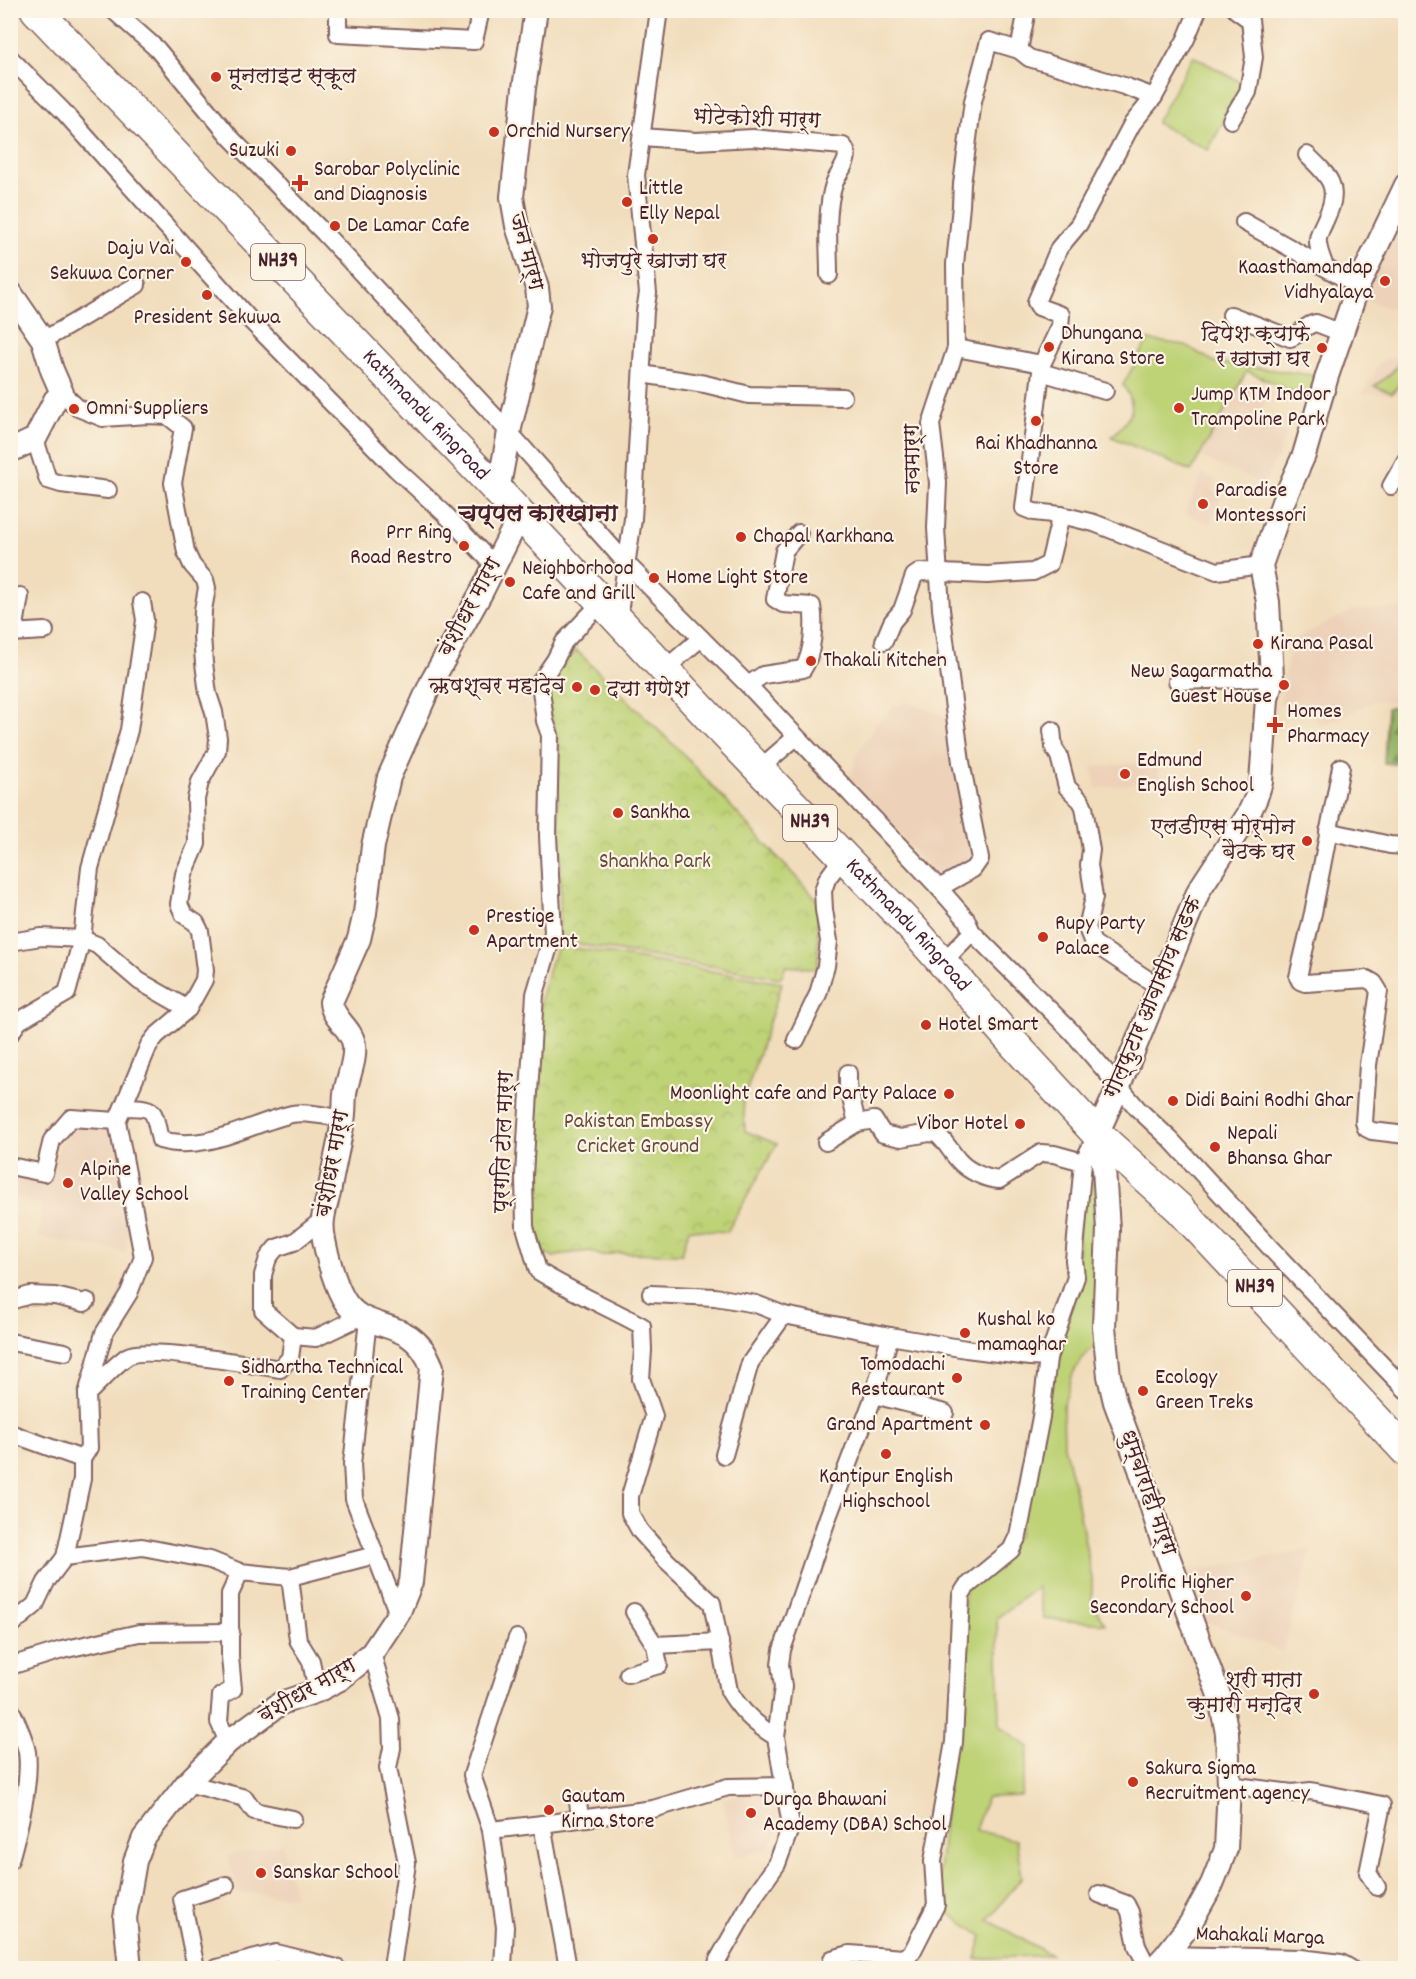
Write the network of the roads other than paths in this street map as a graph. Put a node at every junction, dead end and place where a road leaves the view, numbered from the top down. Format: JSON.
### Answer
{"nodes":[{"id":1,"x":36,"y":10,"type":"edge"},
{"id":2,"x":113,"y":10,"type":"edge"},
{"id":3,"x":338,"y":10,"type":"edge"},
{"id":4,"x":481,"y":10,"type":"edge"},
{"id":5,"x":536,"y":10,"type":"edge"},
{"id":6,"x":659,"y":10,"type":"edge"},
{"id":7,"x":1027,"y":10,"type":"edge"},
{"id":8,"x":1198,"y":10,"type":"edge"},
{"id":9,"x":1248,"y":14,"type":"edge"},
{"id":10,"x":1019,"y":50,"type":"junction"},
{"id":11,"x":10,"y":58,"type":"edge"},
{"id":12,"x":1154,"y":97,"type":"junction"},
{"id":13,"x":1231,"y":120,"type":"dead end"},
{"id":14,"x":642,"y":137,"type":"junction"},
{"id":15,"x":1307,"y":155,"type":"dead end"},
{"id":16,"x":1406,"y":185,"type":"edge"},
{"id":17,"x":1244,"y":222,"type":"dead end"},
{"id":18,"x":1324,"y":267,"type":"junction"},
{"id":19,"x":829,"y":275,"type":"dead end"},
{"id":20,"x":137,"y":285,"type":"dead end"},
{"id":21,"x":1358,"y":286,"type":"junction"},
{"id":22,"x":10,"y":292,"type":"edge"},
{"id":23,"x":1231,"y":315,"type":"dead end"},
{"id":24,"x":1342,"y":333,"type":"junction"},
{"id":25,"x":43,"y":340,"type":"junction"},
{"id":26,"x":956,"y":348,"type":"junction"},
{"id":27,"x":1042,"y":368,"type":"junction"},
{"id":28,"x":642,"y":374,"type":"junction"},
{"id":29,"x":1105,"y":391,"type":"dead end"},
{"id":30,"x":62,"y":393,"type":"junction"},
{"id":31,"x":843,"y":398,"type":"dead end"},
{"id":32,"x":509,"y":432,"type":"junction"},
{"id":33,"x":35,"y":439,"type":"junction"},
{"id":34,"x":10,"y":451,"type":"edge"},
{"id":35,"x":1406,"y":460,"type":"edge"},
{"id":36,"x":1391,"y":486,"type":"dead end"},
{"id":37,"x":108,"y":490,"type":"dead end"},
{"id":38,"x":498,"y":491,"type":"junction"},
{"id":39,"x":1062,"y":514,"type":"junction"},
{"id":40,"x":520,"y":515,"type":"junction"},
{"id":41,"x":800,"y":533,"type":"dead end"},
{"id":42,"x":626,"y":563,"type":"junction"},
{"id":43,"x":494,"y":565,"type":"junction"},
{"id":44,"x":1261,"y":565,"type":"junction"},
{"id":45,"x":938,"y":572,"type":"junction"},
{"id":46,"x":20,"y":596,"type":"dead end"},
{"id":47,"x":142,"y":602,"type":"dead end"},
{"id":48,"x":610,"y":610,"type":"junction"},
{"id":49,"x":45,"y":631,"type":"dead end"},
{"id":50,"x":12,"y":632,"type":"edge"},
{"id":51,"x":701,"y":638,"type":"junction"},
{"id":52,"x":884,"y":641,"type":"dead end"},
{"id":53,"x":665,"y":669,"type":"junction"},
{"id":54,"x":1272,"y":678,"type":"junction"},
{"id":55,"x":1177,"y":681,"type":"dead end"},
{"id":56,"x":748,"y":685,"type":"junction"},
{"id":57,"x":1052,"y":730,"type":"dead end"},
{"id":58,"x":796,"y":737,"type":"junction"},
{"id":59,"x":1341,"y":767,"type":"dead end"},
{"id":60,"x":759,"y":769,"type":"junction"},
{"id":61,"x":1328,"y":831,"type":"junction"},
{"id":62,"x":1406,"y":846,"type":"edge"},
{"id":63,"x":843,"y":857,"type":"junction"},
{"id":64,"x":939,"y":888,"type":"junction"},
{"id":65,"x":972,"y":932,"type":"junction"},
{"id":66,"x":82,"y":939,"type":"junction"},
{"id":67,"x":10,"y":942,"type":"edge"},
{"id":68,"x":943,"y":962,"type":"junction"},
{"id":69,"x":1159,"y":987,"type":"junction"},
{"id":70,"x":188,"y":1009,"type":"junction"},
{"id":71,"x":10,"y":1034,"type":"edge"},
{"id":72,"x":796,"y":1040,"type":"dead end"},
{"id":73,"x":848,"y":1073,"type":"dead end"},
{"id":74,"x":1119,"y":1086,"type":"junction"},
{"id":75,"x":120,"y":1114,"type":"junction"},
{"id":76,"x":344,"y":1119,"type":"junction"},
{"id":77,"x":857,"y":1123,"type":"junction"},
{"id":78,"x":1097,"y":1134,"type":"junction"},
{"id":79,"x":1406,"y":1135,"type":"edge"},
{"id":80,"x":826,"y":1142,"type":"dead end"},
{"id":81,"x":1083,"y":1162,"type":"junction"},
{"id":82,"x":10,"y":1166,"type":"edge"},
{"id":83,"x":322,"y":1220,"type":"junction"},
{"id":84,"x":651,"y":1294,"type":"dead end"},
{"id":85,"x":10,"y":1301,"type":"edge"},
{"id":86,"x":87,"y":1301,"type":"dead end"},
{"id":87,"x":784,"y":1314,"type":"junction"},
{"id":88,"x":364,"y":1319,"type":"junction"},
{"id":89,"x":10,"y":1327,"type":"edge"},
{"id":90,"x":10,"y":1334,"type":"edge"},
{"id":91,"x":293,"y":1336,"type":"junction"},
{"id":92,"x":890,"y":1336,"type":"junction"},
{"id":93,"x":10,"y":1342,"type":"edge"},
{"id":94,"x":65,"y":1352,"type":"dead end"},
{"id":95,"x":1048,"y":1358,"type":"junction"},
{"id":96,"x":1406,"y":1390,"type":"edge"},
{"id":97,"x":87,"y":1394,"type":"junction"},
{"id":98,"x":874,"y":1395,"type":"junction"},
{"id":99,"x":945,"y":1413,"type":"dead end"},
{"id":100,"x":10,"y":1433,"type":"edge"},
{"id":101,"x":1406,"y":1451,"type":"edge"},
{"id":102,"x":724,"y":1455,"type":"dead end"},
{"id":103,"x":82,"y":1459,"type":"junction"},
{"id":104,"x":375,"y":1555,"type":"junction"},
{"id":105,"x":65,"y":1557,"type":"junction"},
{"id":106,"x":240,"y":1572,"type":"junction"},
{"id":107,"x":290,"y":1577,"type":"junction"},
{"id":108,"x":634,"y":1612,"type":"dead end"},
{"id":109,"x":398,"y":1614,"type":"junction"},
{"id":110,"x":10,"y":1626,"type":"edge"},
{"id":111,"x":231,"y":1632,"type":"junction"},
{"id":112,"x":517,"y":1638,"type":"dead end"},
{"id":113,"x":720,"y":1642,"type":"junction"},
{"id":114,"x":655,"y":1645,"type":"junction"},
{"id":115,"x":372,"y":1653,"type":"junction"},
{"id":116,"x":10,"y":1666,"type":"edge"},
{"id":117,"x":628,"y":1674,"type":"dead end"},
{"id":118,"x":317,"y":1691,"type":"junction"},
{"id":119,"x":10,"y":1708,"type":"edge"},
{"id":120,"x":776,"y":1737,"type":"junction"},
{"id":121,"x":228,"y":1742,"type":"junction"},
{"id":122,"x":187,"y":1783,"type":"junction"},
{"id":123,"x":1229,"y":1785,"type":"junction"},
{"id":124,"x":785,"y":1786,"type":"junction"},
{"id":125,"x":578,"y":1801,"type":"dead end"},
{"id":126,"x":293,"y":1819,"type":"dead end"},
{"id":127,"x":580,"y":1819,"type":"junction"},
{"id":128,"x":542,"y":1824,"type":"junction"},
{"id":129,"x":491,"y":1830,"type":"junction"},
{"id":130,"x":10,"y":1860,"type":"edge"},
{"id":131,"x":226,"y":1885,"type":"dead end"},
{"id":132,"x":1377,"y":1887,"type":"dead end"},
{"id":133,"x":1099,"y":1894,"type":"dead end"},
{"id":134,"x":831,"y":1959,"type":"dead end"},
{"id":135,"x":1160,"y":1962,"type":"edge"},
{"id":136,"x":1240,"y":1963,"type":"edge"},
{"id":137,"x":1344,"y":1967,"type":"edge"},
{"id":138,"x":130,"y":1968,"type":"edge"},
{"id":139,"x":196,"y":1968,"type":"edge"},
{"id":140,"x":217,"y":1968,"type":"edge"},
{"id":141,"x":337,"y":1968,"type":"edge"},
{"id":142,"x":392,"y":1968,"type":"edge"},
{"id":143,"x":503,"y":1968,"type":"edge"},
{"id":144,"x":568,"y":1968,"type":"edge"},
{"id":145,"x":716,"y":1968,"type":"edge"},
{"id":146,"x":1148,"y":1968,"type":"edge"}],
"edges":[{"from":1,"to":38,"type":"highway","name":"Kathmandu Ringroad","number":"NH39"},
{"from":2,"to":32,"type":"street"},
{"from":3,"to":4,"type":"street"},
{"from":5,"to":32,"type":"main road","name":"जन मार्ग"},
{"from":6,"to":14,"type":"street"},
{"from":7,"to":10,"type":"street"},
{"from":8,"to":12,"type":"street"},
{"from":9,"to":13,"type":"street"},
{"from":10,"to":12,"type":"street"},
{"from":10,"to":26,"type":"street","name":"नवमार्ग"},
{"from":11,"to":43,"type":"street"},
{"from":12,"to":27,"type":"street"},
{"from":14,"to":19,"type":"street","name":"भोटेकोशी मार्ग"},
{"from":14,"to":28,"type":"street"},
{"from":15,"to":18,"type":"street"},
{"from":16,"to":21,"type":"main road","name":"गोल्फुटार आवासीय सडक"},
{"from":17,"to":18,"type":"street"},
{"from":18,"to":21,"type":"street"},
{"from":20,"to":25,"type":"street"},
{"from":21,"to":24,"type":"main road","name":"गोल्फुटार आवासीय सडक"},
{"from":22,"to":25,"type":"main road"},
{"from":23,"to":24,"type":"street"},
{"from":24,"to":44,"type":"main road","name":"गोल्फुटार आवासीय सडक"},
{"from":25,"to":30,"type":"main road"},
{"from":26,"to":27,"type":"street"},
{"from":26,"to":45,"type":"street","name":"नवमार्ग"},
{"from":27,"to":29,"type":"street"},
{"from":27,"to":39,"type":"street"},
{"from":28,"to":31,"type":"street"},
{"from":28,"to":42,"type":"street"},
{"from":30,"to":33,"type":"main road"},
{"from":30,"to":70,"type":"street"},
{"from":32,"to":38,"type":"main road","name":"जन मार्ग"},
{"from":32,"to":42,"type":"street"},
{"from":33,"to":34,"type":"main road"},
{"from":33,"to":37,"type":"street"},
{"from":35,"to":36,"type":"street"},
{"from":38,"to":40,"type":"highway","name":"Kathmandu Ringroad","number":"NH39"},
{"from":39,"to":44,"type":"street"},
{"from":39,"to":45,"type":"street"},
{"from":40,"to":43,"type":"main road","name":"बंशीधर मार्ग"},
{"from":40,"to":48,"type":"highway","name":"Kathmandu Ringroad","number":"NH39"},
{"from":41,"to":56,"type":"street"},
{"from":42,"to":48,"type":"street"},
{"from":42,"to":51,"type":"street"},
{"from":43,"to":76,"type":"main road","name":"बंशीधर मार्ग"},
{"from":44,"to":54,"type":"main road","name":"गोल्फुटार आवासीय सडक"},
{"from":45,"to":52,"type":"street"},
{"from":45,"to":64,"type":"street","name":"नवमार्ग"},
{"from":46,"to":50,"type":"street"},
{"from":47,"to":66,"type":"street"},
{"from":48,"to":53,"type":"highway","name":"Kathmandu Ringroad","number":"NH39"},
{"from":48,"to":113,"type":"street","name":"प्रगति टोल मार्ग"},
{"from":49,"to":50,"type":"street"},
{"from":51,"to":53,"type":"street"},
{"from":51,"to":56,"type":"street"},
{"from":53,"to":60,"type":"highway","name":"Kathmandu Ringroad","number":"NH39"},
{"from":54,"to":55,"type":"street"},
{"from":54,"to":69,"type":"main road","name":"गोल्फुटार आवासीय सडक"},
{"from":56,"to":58,"type":"street"},
{"from":57,"to":69,"type":"street"},
{"from":58,"to":60,"type":"street"},
{"from":58,"to":64,"type":"street"},
{"from":59,"to":61,"type":"street"},
{"from":60,"to":63,"type":"highway","name":"Kathmandu Ringroad","number":"NH39"},
{"from":61,"to":62,"type":"street"},
{"from":61,"to":79,"type":"street"},
{"from":63,"to":68,"type":"highway","name":"Kathmandu Ringroad","number":"NH39"},
{"from":63,"to":72,"type":"street"},
{"from":64,"to":65,"type":"street"},
{"from":65,"to":68,"type":"street"},
{"from":65,"to":74,"type":"street"},
{"from":66,"to":67,"type":"street"},
{"from":66,"to":70,"type":"street"},
{"from":66,"to":71,"type":"street"},
{"from":68,"to":78,"type":"highway","name":"Kathmandu Ringroad","number":"NH39"},
{"from":69,"to":74,"type":"main road","name":"गोल्फुटार आवासीय सडक"},
{"from":70,"to":75,"type":"street"},
{"from":73,"to":77,"type":"street"},
{"from":74,"to":78,"type":"main road","name":"गोल्फुटार आवासीय सडक"},
{"from":74,"to":96,"type":"street"},
{"from":75,"to":76,"type":"street"},
{"from":75,"to":82,"type":"street"},
{"from":75,"to":97,"type":"street"},
{"from":76,"to":83,"type":"main road","name":"बंशीधर मार्ग"},
{"from":77,"to":80,"type":"street"},
{"from":77,"to":81,"type":"street"},
{"from":78,"to":81,"type":"street"},
{"from":78,"to":101,"type":"highway","name":"Kathmandu Ringroad","number":"NH39"},
{"from":78,"to":123,"type":"main road","name":"धुम्बाराही मार्ग"},
{"from":81,"to":95,"type":"street"},
{"from":83,"to":88,"type":"main road","name":"बंशीधर मार्ग"},
{"from":83,"to":91,"type":"street"},
{"from":84,"to":87,"type":"street"},
{"from":85,"to":86,"type":"street"},
{"from":87,"to":92,"type":"street"},
{"from":87,"to":102,"type":"street"},
{"from":88,"to":91,"type":"street"},
{"from":88,"to":104,"type":"street"},
{"from":88,"to":109,"type":"main road","name":"बंशीधर मार्ग"},
{"from":89,"to":90,"type":"street"},
{"from":91,"to":97,"type":"street"},
{"from":92,"to":95,"type":"street"},
{"from":92,"to":98,"type":"street"},
{"from":93,"to":94,"type":"street"},
{"from":95,"to":134,"type":"street"},
{"from":97,"to":103,"type":"street"},
{"from":98,"to":99,"type":"street"},
{"from":98,"to":120,"type":"street"},
{"from":100,"to":103,"type":"street"},
{"from":103,"to":105,"type":"street"},
{"from":104,"to":107,"type":"street"},
{"from":104,"to":109,"type":"street"},
{"from":105,"to":106,"type":"street"},
{"from":105,"to":110,"type":"street"},
{"from":106,"to":107,"type":"street"},
{"from":106,"to":111,"type":"street"},
{"from":107,"to":118,"type":"street"},
{"from":108,"to":114,"type":"street"},
{"from":109,"to":115,"type":"main road","name":"बंशीधर मार्ग"},
{"from":111,"to":116,"type":"street"},
{"from":111,"to":121,"type":"street"},
{"from":112,"to":129,"type":"street"},
{"from":113,"to":114,"type":"street"},
{"from":113,"to":120,"type":"street","name":"प्रगति टोल मार्ग"},
{"from":114,"to":117,"type":"street"},
{"from":115,"to":118,"type":"main road","name":"बंशीधर मार्ग"},
{"from":115,"to":142,"type":"street"},
{"from":118,"to":121,"type":"main road","name":"बंशीधर मार्ग"},
{"from":119,"to":130,"type":"street"},
{"from":120,"to":124,"type":"street"},
{"from":121,"to":122,"type":"main road","name":"बंशीधर मार्ग"},
{"from":122,"to":126,"type":"street"},
{"from":122,"to":138,"type":"main road","name":"बंशीधर मार्ग"},
{"from":123,"to":132,"type":"street"},
{"from":123,"to":135,"type":"main road","name":"धुम्बाराही मार्ग"},
{"from":124,"to":127,"type":"street"},
{"from":124,"to":145,"type":"street"},
{"from":125,"to":127,"type":"street"},
{"from":127,"to":128,"type":"street"},
{"from":128,"to":129,"type":"street"},
{"from":128,"to":144,"type":"street"},
{"from":129,"to":143,"type":"street"},
{"from":131,"to":139,"type":"street"},
{"from":133,"to":146,"type":"street"},
{"from":135,"to":136,"type":"street","name":"Mahakali Marga"},
{"from":136,"to":137,"type":"street","name":"Mahakali Marga"},
{"from":140,"to":141,"type":"street"}]}
